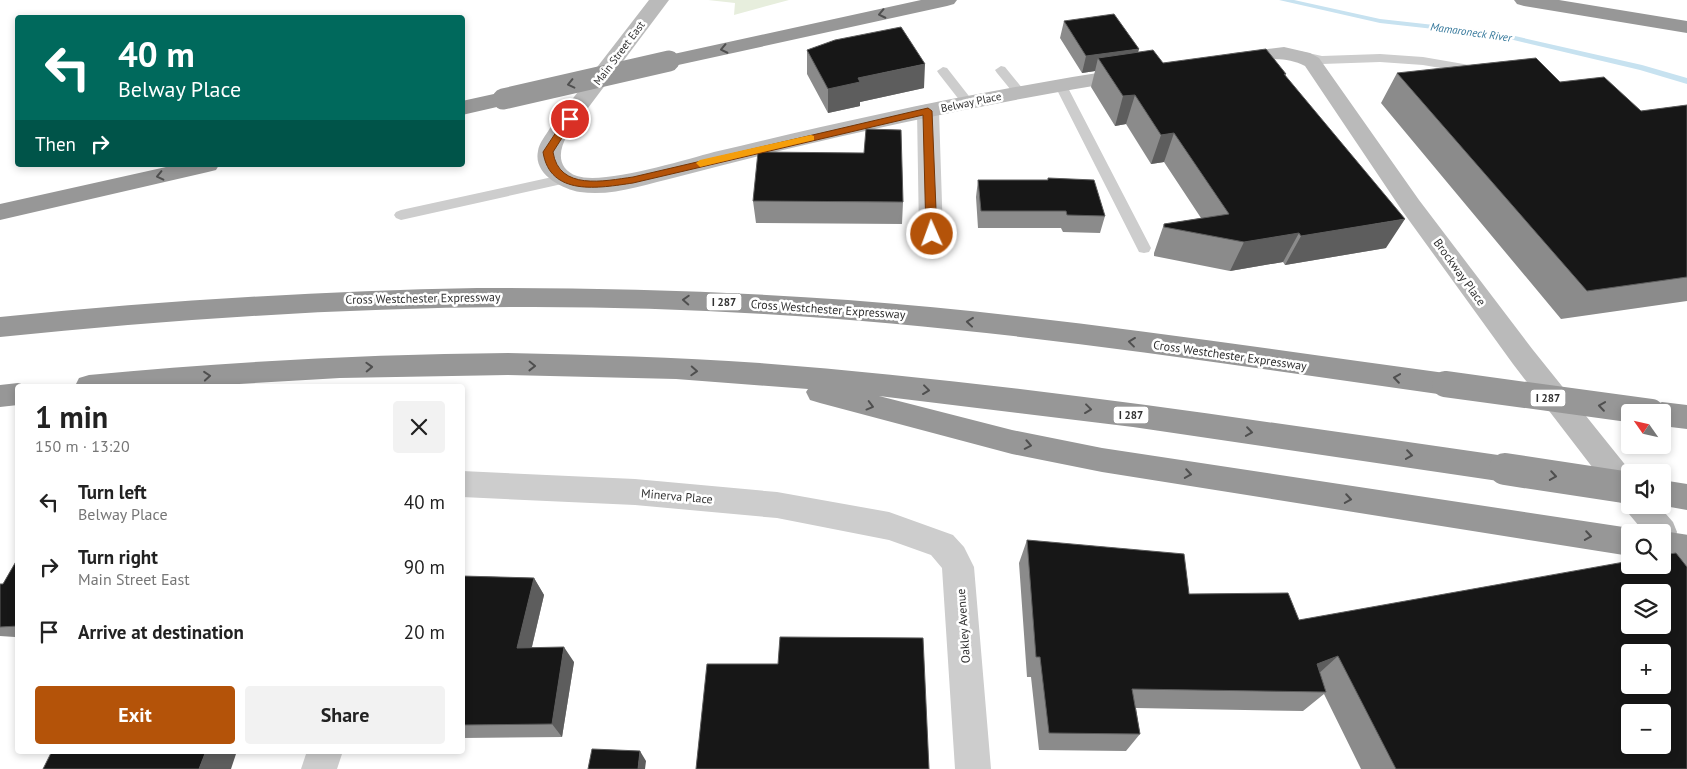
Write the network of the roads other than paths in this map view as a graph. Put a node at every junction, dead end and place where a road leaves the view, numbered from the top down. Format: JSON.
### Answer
{"nodes":[{"id":1,"x":659,"y":0,"type":"edge"},
{"id":2,"x":947,"y":0,"type":"edge"},
{"id":3,"x":1524,"y":0,"type":"edge"},
{"id":4,"x":1546,"y":3,"type":"junction"},
{"id":5,"x":1687,"y":27,"type":"edge"},
{"id":6,"x":1687,"y":34,"type":"edge"},
{"id":7,"x":1687,"y":40,"type":"edge"},
{"id":8,"x":1292,"y":53,"type":"junction"},
{"id":9,"x":1210,"y":62,"type":"edge"},
{"id":10,"x":1002,"y":70,"type":"dead end"},
{"id":11,"x":943,"y":71,"type":"dead end"},
{"id":12,"x":1144,"y":72,"type":"edge"},
{"id":13,"x":1497,"y":75,"type":"edge"},
{"id":14,"x":1060,"y":84,"type":"junction"},
{"id":15,"x":1019,"y":92,"type":"junction"},
{"id":16,"x":968,"y":103,"type":"junction"},
{"id":17,"x":465,"y":107,"type":"edge"},
{"id":18,"x":928,"y":111,"type":"junction"},
{"id":19,"x":199,"y":167,"type":"edge"},
{"id":20,"x":566,"y":179,"type":"junction"},
{"id":21,"x":0,"y":212,"type":"edge"},
{"id":22,"x":401,"y":215,"type":"dead end"},
{"id":23,"x":932,"y":234,"type":"dead end"},
{"id":24,"x":1144,"y":248,"type":"dead end"},
{"id":25,"x":0,"y":327,"type":"edge"},
{"id":26,"x":756,"y":374,"type":"junction"},
{"id":27,"x":112,"y":384,"type":"edge"},
{"id":28,"x":15,"y":394,"type":"edge"},
{"id":29,"x":0,"y":396,"type":"edge"},
{"id":30,"x":1621,"y":408,"type":"edge"},
{"id":31,"x":1621,"y":480,"type":"edge"},
{"id":32,"x":465,"y":484,"type":"edge"},
{"id":33,"x":1621,"y":487,"type":"edge"},
{"id":34,"x":1671,"y":494,"type":"edge"},
{"id":35,"x":1687,"y":496,"type":"edge"},
{"id":36,"x":1647,"y":514,"type":"edge"},
{"id":37,"x":1655,"y":524,"type":"edge"},
{"id":38,"x":889,"y":526,"type":"joint"},
{"id":39,"x":1621,"y":541,"type":"edge"},
{"id":40,"x":1671,"y":545,"type":"edge"},
{"id":41,"x":1671,"y":548,"type":"edge"},
{"id":42,"x":1687,"y":551,"type":"edge"},
{"id":43,"x":1687,"y":565,"type":"edge"},
{"id":44,"x":324,"y":754,"type":"edge"},
{"id":45,"x":319,"y":769,"type":"edge"},
{"id":46,"x":973,"y":769,"type":"edge"}],
"edges":[{"from":1,"to":20,"type":"street","name":"Main Street East"},
{"from":2,"to":17,"type":"highway","one_way":true,"bridge":true},
{"from":3,"to":4,"type":"highway"},
{"from":4,"to":5,"type":"highway"},
{"from":4,"to":6,"type":"highway"},
{"from":4,"to":7,"type":"highway"},
{"from":8,"to":9,"type":"street"},
{"from":8,"to":13,"type":"lane"},
{"from":8,"to":31,"type":"street","name":"Brockway Place"},
{"from":10,"to":15,"type":"lane"},
{"from":11,"to":16,"type":"lane"},
{"from":12,"to":14,"type":"street","name":"Belway Place"},
{"from":14,"to":15,"type":"street","name":"Belway Place"},
{"from":14,"to":24,"type":"lane"},
{"from":15,"to":16,"type":"street","name":"Belway Place"},
{"from":16,"to":18,"type":"street","name":"Belway Place"},
{"from":18,"to":20,"type":"street","name":"Belway Place"},
{"from":18,"to":23,"type":"street"},
{"from":19,"to":21,"type":"highway","one_way":true},
{"from":20,"to":22,"type":"lane"},
{"from":30,"to":25,"type":"highway","name":"Cross Westchester Expressway","number":"I 287","one_way":true,"bridge":true},
{"from":27,"to":26,"type":"highway","number":"I 287","one_way":true},
{"from":26,"to":33,"type":"highway","number":"I 287","one_way":true,"bridge":true},
{"from":26,"to":39,"type":"highway","one_way":true},
{"from":28,"to":29,"type":"highway"},
{"from":32,"to":38,"type":"street","name":"Minerva Place"},
{"from":34,"to":35,"type":"highway"},
{"from":36,"to":37,"type":"street"},
{"from":38,"to":46,"type":"street","name":"Oakley Avenue"},
{"from":40,"to":43,"type":"street"},
{"from":41,"to":42,"type":"highway","bridge":true},
{"from":44,"to":45,"type":"street"}]}
